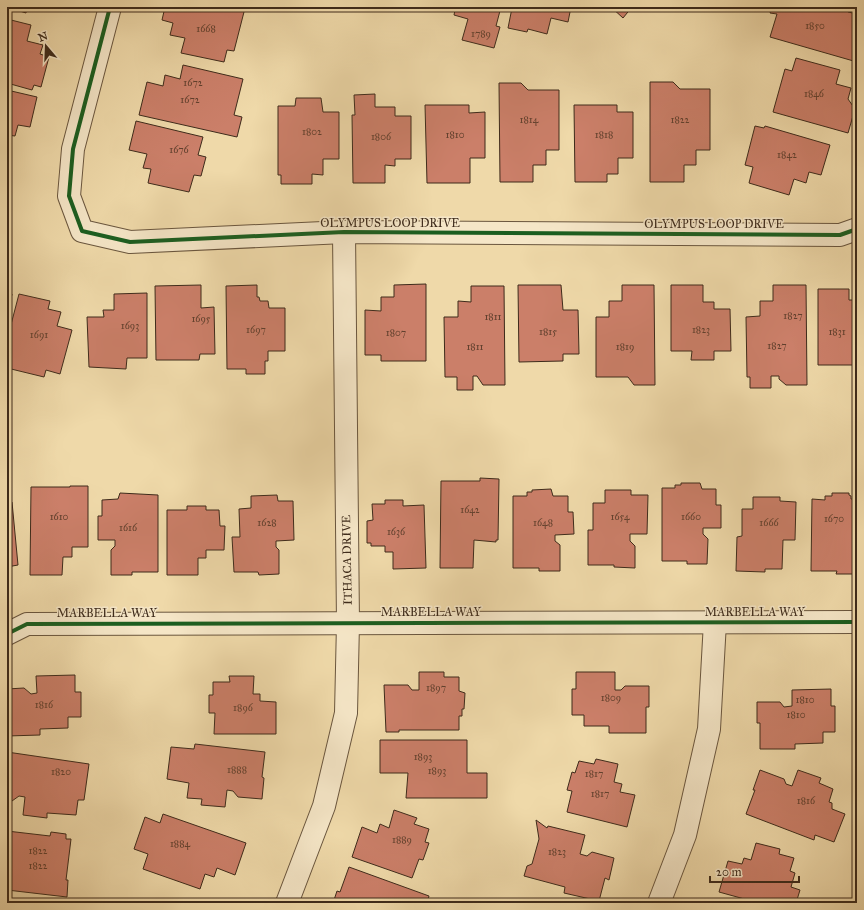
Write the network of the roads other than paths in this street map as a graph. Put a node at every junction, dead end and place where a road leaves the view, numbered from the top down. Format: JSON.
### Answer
{"nodes":[{"id":1,"x":110,"y":7,"type":"edge"},
{"id":2,"x":857,"y":229,"type":"edge"},
{"id":3,"x":344,"y":232,"type":"junction"},
{"id":4,"x":716,"y":622,"type":"junction"},
{"id":5,"x":857,"y":622,"type":"edge"},
{"id":6,"x":348,"y":623,"type":"junction"},
{"id":7,"x":7,"y":634,"type":"edge"},
{"id":8,"x":287,"y":903,"type":"edge"},
{"id":9,"x":659,"y":903,"type":"edge"}],
"edges":[{"from":1,"to":3,"type":"street","name":"OLYMPUS LOOP DRIVE"},
{"from":2,"to":3,"type":"street","name":"OLYMPUS LOOP DRIVE"},
{"from":3,"to":6,"type":"street","name":"ITHACA DRIVE"},
{"from":4,"to":5,"type":"street","name":"MARBELLA WAY"},
{"from":4,"to":6,"type":"street","name":"MARBELLA WAY"},
{"from":4,"to":9,"type":"street"},
{"from":6,"to":7,"type":"street","name":"MARBELLA WAY"},
{"from":6,"to":8,"type":"street","name":"ITHACA DRIVE"}]}
